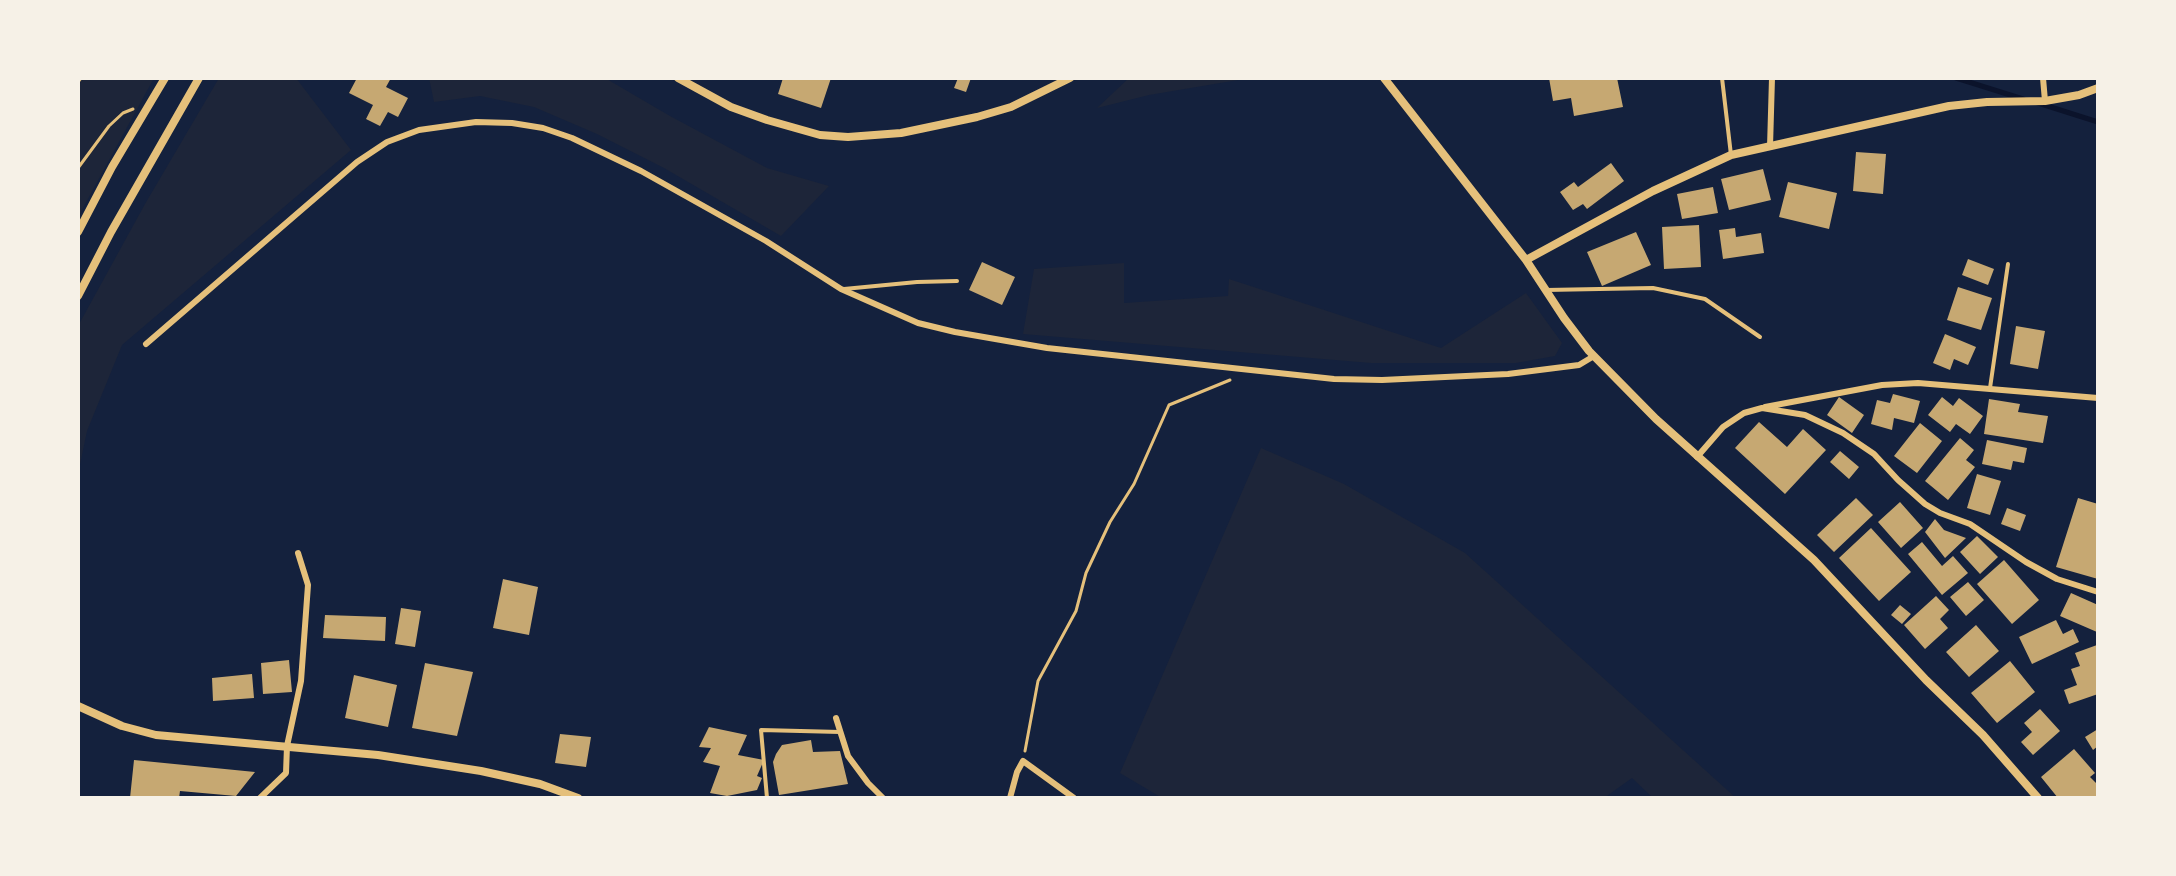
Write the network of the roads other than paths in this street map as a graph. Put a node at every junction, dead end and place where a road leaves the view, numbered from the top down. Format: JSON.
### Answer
{"nodes":[{"id":1,"x":165,"y":78,"type":"edge"},
{"id":2,"x":199,"y":78,"type":"edge"},
{"id":3,"x":678,"y":78,"type":"edge"},
{"id":4,"x":1070,"y":78,"type":"edge"},
{"id":5,"x":1384,"y":78,"type":"edge"},
{"id":6,"x":1722,"y":78,"type":"edge"},
{"id":7,"x":1772,"y":78,"type":"edge"},
{"id":8,"x":2043,"y":78,"type":"edge"},
{"id":9,"x":2098,"y":88,"type":"edge"},
{"id":10,"x":2045,"y":101,"type":"junction"},
{"id":11,"x":1770,"y":147,"type":"junction"},
{"id":12,"x":1731,"y":155,"type":"junction"},
{"id":13,"x":78,"y":232,"type":"edge"},
{"id":14,"x":1526,"y":260,"type":"junction"},
{"id":15,"x":2008,"y":264,"type":"dead end"},
{"id":16,"x":957,"y":281,"type":"dead end"},
{"id":17,"x":841,"y":289,"type":"junction"},
{"id":18,"x":1546,"y":290,"type":"junction"},
{"id":19,"x":78,"y":297,"type":"edge"},
{"id":20,"x":1760,"y":337,"type":"dead end"},
{"id":21,"x":146,"y":344,"type":"dead end"},
{"id":22,"x":1594,"y":356,"type":"junction"},
{"id":23,"x":1990,"y":388,"type":"junction"},
{"id":24,"x":2098,"y":398,"type":"edge"},
{"id":25,"x":1762,"y":408,"type":"junction"},
{"id":26,"x":1696,"y":457,"type":"junction"},
{"id":27,"x":298,"y":553,"type":"dead end"},
{"id":28,"x":2098,"y":592,"type":"edge"},
{"id":29,"x":78,"y":701,"type":"edge"},
{"id":30,"x":78,"y":706,"type":"edge"},
{"id":31,"x":836,"y":718,"type":"dead end"},
{"id":32,"x":122,"y":726,"type":"junction"},
{"id":33,"x":840,"y":732,"type":"junction"},
{"id":34,"x":287,"y":746,"type":"junction"},
{"id":35,"x":260,"y":798,"type":"edge"},
{"id":36,"x":578,"y":798,"type":"edge"},
{"id":37,"x":766,"y":798,"type":"edge"},
{"id":38,"x":883,"y":798,"type":"edge"},
{"id":39,"x":1010,"y":798,"type":"edge"},
{"id":40,"x":1074,"y":798,"type":"edge"},
{"id":41,"x":2038,"y":798,"type":"edge"}],
"edges":[{"from":1,"to":13,"type":"street"},
{"from":2,"to":19,"type":"street"},
{"from":3,"to":4,"type":"street"},
{"from":5,"to":14,"type":"street"},
{"from":6,"to":12,"type":"lane"},
{"from":7,"to":11,"type":"street"},
{"from":8,"to":10,"type":"street"},
{"from":9,"to":10,"type":"street"},
{"from":10,"to":11,"type":"street"},
{"from":11,"to":12,"type":"street"},
{"from":12,"to":14,"type":"street"},
{"from":14,"to":18,"type":"street"},
{"from":15,"to":23,"type":"lane"},
{"from":16,"to":17,"type":"lane"},
{"from":17,"to":21,"type":"street"},
{"from":17,"to":22,"type":"street"},
{"from":18,"to":20,"type":"lane"},
{"from":18,"to":22,"type":"street"},
{"from":22,"to":26,"type":"street"},
{"from":23,"to":24,"type":"street"},
{"from":23,"to":25,"type":"street"},
{"from":25,"to":26,"type":"street"},
{"from":25,"to":28,"type":"street"},
{"from":26,"to":41,"type":"street"},
{"from":27,"to":34,"type":"street"},
{"from":29,"to":32,"type":"street"},
{"from":30,"to":32,"type":"street"},
{"from":31,"to":33,"type":"street"},
{"from":32,"to":34,"type":"street"},
{"from":33,"to":37,"type":"lane"},
{"from":33,"to":38,"type":"street"},
{"from":34,"to":35,"type":"street"},
{"from":34,"to":36,"type":"street"},
{"from":39,"to":40,"type":"street"}]}
